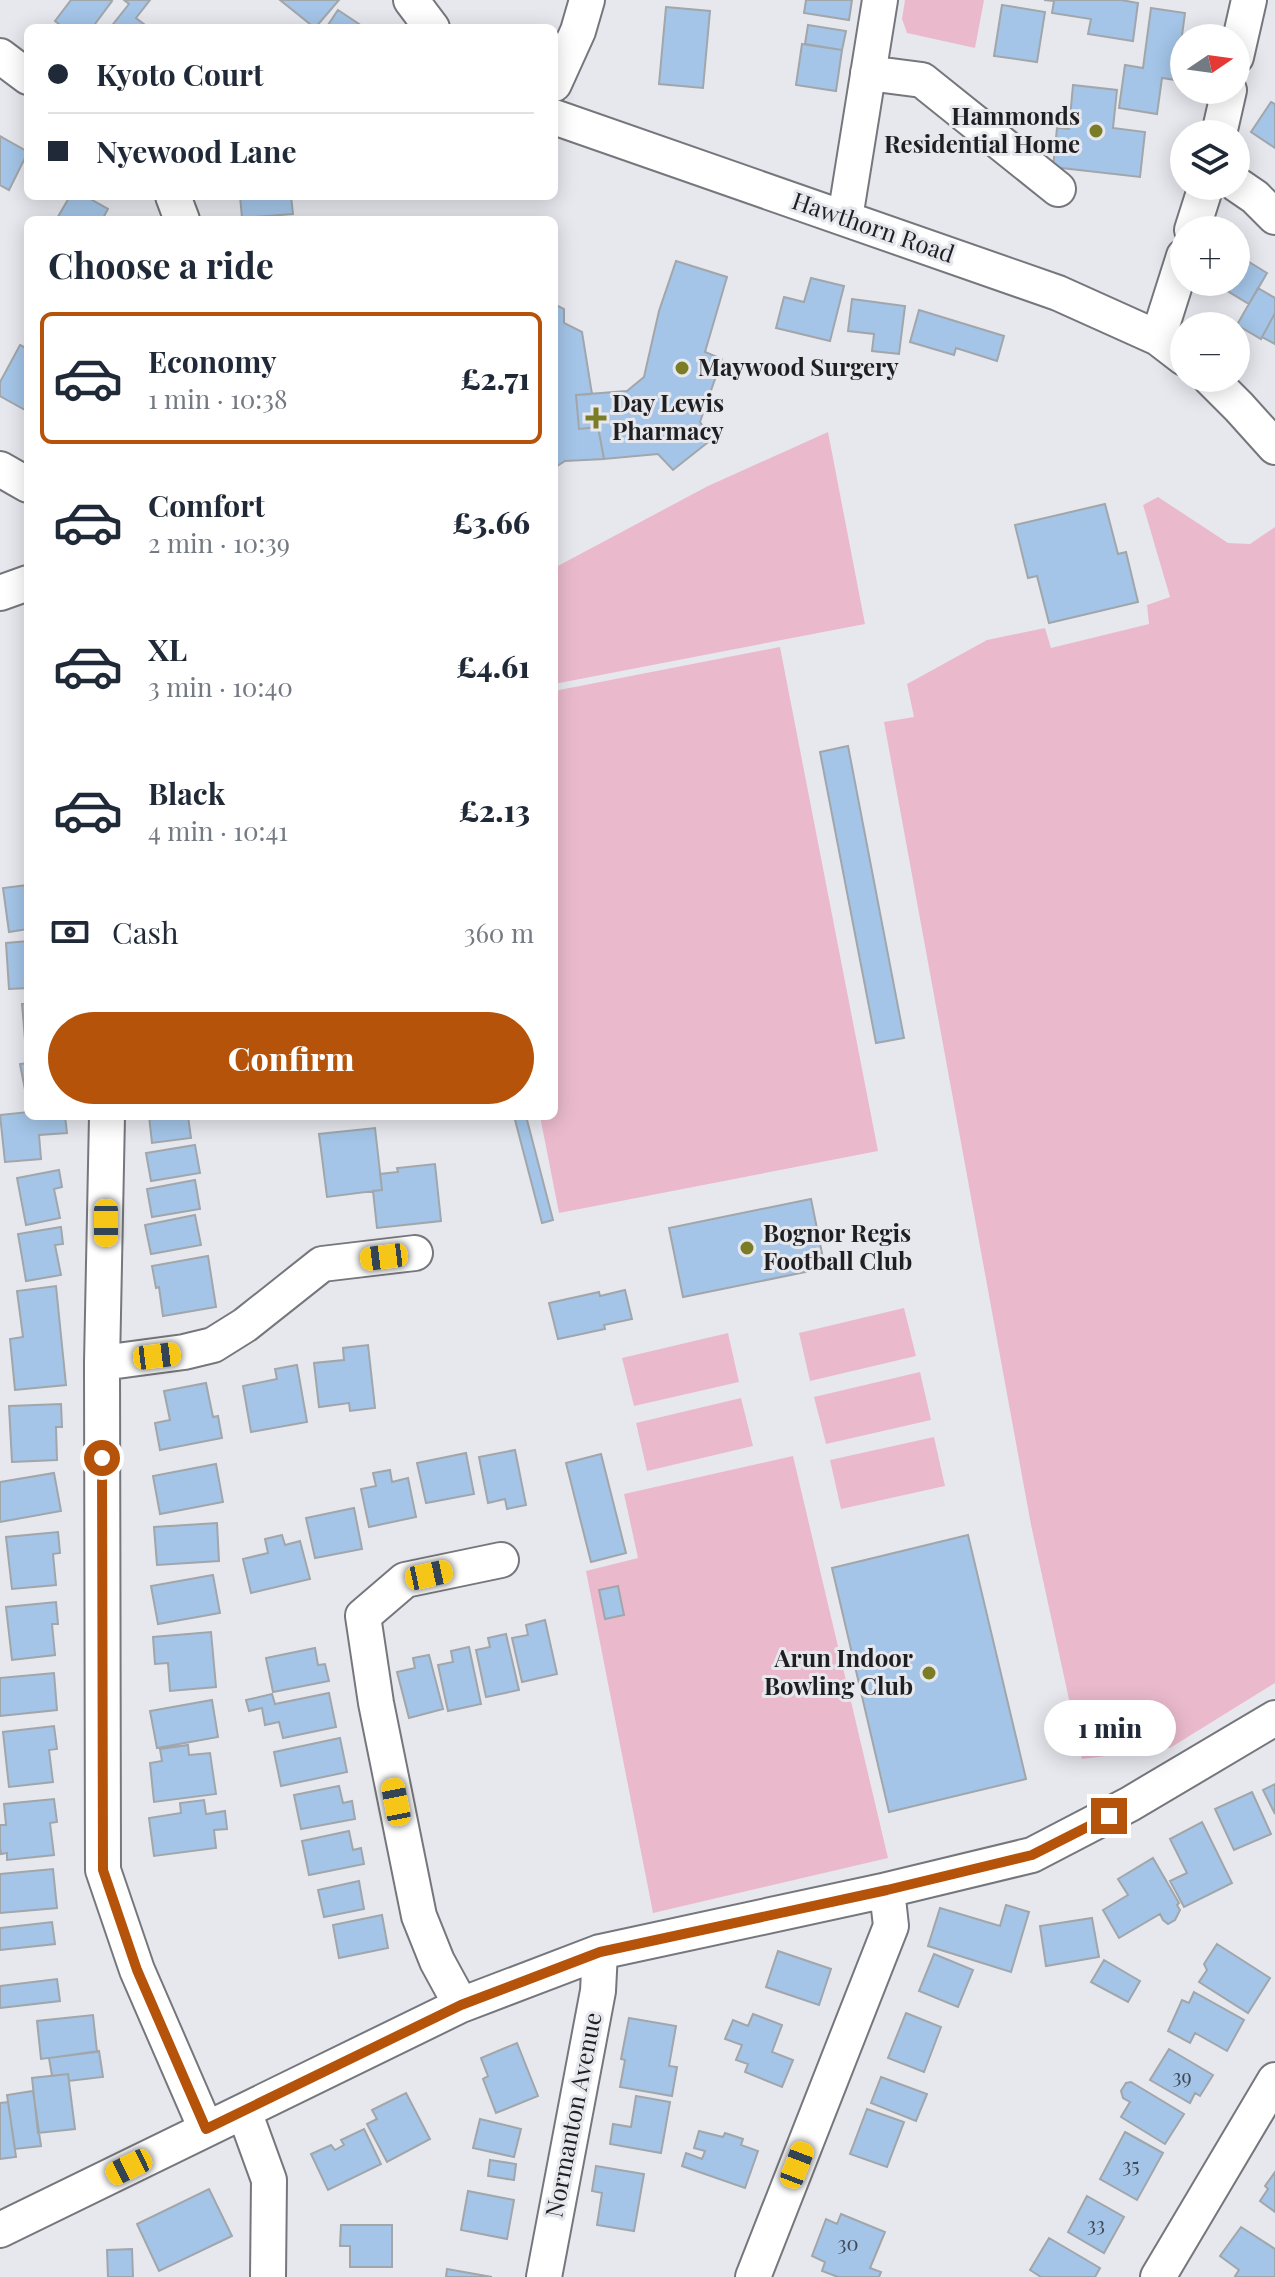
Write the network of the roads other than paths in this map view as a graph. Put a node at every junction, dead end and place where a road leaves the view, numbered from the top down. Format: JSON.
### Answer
{"nodes":[{"id":1,"x":411,"y":0,"type":"edge"},
{"id":2,"x":587,"y":0,"type":"edge"},
{"id":3,"x":880,"y":0,"type":"edge"},
{"id":4,"x":1249,"y":0,"type":"edge"},
{"id":5,"x":429,"y":24,"type":"edge"},
{"id":6,"x":1244,"y":24,"type":"edge"},
{"id":7,"x":0,"y":56,"type":"edge"},
{"id":8,"x":868,"y":73,"type":"junction"},
{"id":9,"x":24,"y":74,"type":"edge"},
{"id":10,"x":558,"y":75,"type":"edge"},
{"id":11,"x":558,"y":118,"type":"edge"},
{"id":12,"x":1058,"y":189,"type":"dead end"},
{"id":13,"x":1250,"y":194,"type":"edge"},
{"id":14,"x":1275,"y":217,"type":"edge"},
{"id":15,"x":845,"y":218,"type":"junction"},
{"id":16,"x":1170,"y":348,"type":"edge"},
{"id":17,"x":1223,"y":392,"type":"edge"},
{"id":18,"x":1275,"y":447,"type":"edge"},
{"id":19,"x":0,"y":469,"type":"edge"},
{"id":20,"x":24,"y":483,"type":"edge"},
{"id":21,"x":24,"y":584,"type":"edge"},
{"id":22,"x":0,"y":593,"type":"edge"},
{"id":23,"x":107,"y":1120,"type":"edge"},
{"id":24,"x":415,"y":1253,"type":"dead end"},
{"id":25,"x":102,"y":1363,"type":"junction"},
{"id":26,"x":501,"y":1560,"type":"dead end"},
{"id":27,"x":1275,"y":1718,"type":"edge"},
{"id":28,"x":887,"y":1890,"type":"junction"},
{"id":29,"x":600,"y":1952,"type":"junction"},
{"id":30,"x":461,"y":2005,"type":"junction"},
{"id":31,"x":1275,"y":2080,"type":"edge"},
{"id":32,"x":244,"y":2111,"type":"junction"},
{"id":33,"x":206,"y":2129,"type":"junction"},
{"id":34,"x":0,"y":2230,"type":"edge"},
{"id":35,"x":268,"y":2277,"type":"edge"},
{"id":36,"x":544,"y":2277,"type":"edge"},
{"id":37,"x":753,"y":2277,"type":"edge"},
{"id":38,"x":1158,"y":2277,"type":"edge"}],
"edges":[{"from":1,"to":5,"type":"street"},
{"from":2,"to":10,"type":"street"},
{"from":3,"to":8,"type":"street"},
{"from":4,"to":6,"type":"street"},
{"from":7,"to":9,"type":"street"},
{"from":8,"to":12,"type":"street"},
{"from":8,"to":15,"type":"street"},
{"from":11,"to":15,"type":"street","name":"Hawthorn Road"},
{"from":13,"to":14,"type":"street"},
{"from":15,"to":16,"type":"street","name":"Hawthorn Road"},
{"from":17,"to":18,"type":"street"},
{"from":19,"to":20,"type":"street"},
{"from":21,"to":22,"type":"street"},
{"from":23,"to":25,"type":"street"},
{"from":24,"to":25,"type":"street"},
{"from":25,"to":33,"type":"street"},
{"from":26,"to":30,"type":"street"},
{"from":27,"to":28,"type":"street"},
{"from":28,"to":29,"type":"street"},
{"from":28,"to":37,"type":"street"},
{"from":29,"to":30,"type":"street"},
{"from":29,"to":36,"type":"street","name":"Normanton Avenue"},
{"from":30,"to":32,"type":"street"},
{"from":31,"to":38,"type":"street"},
{"from":32,"to":33,"type":"street"},
{"from":32,"to":35,"type":"street"},
{"from":33,"to":34,"type":"street"}]}
